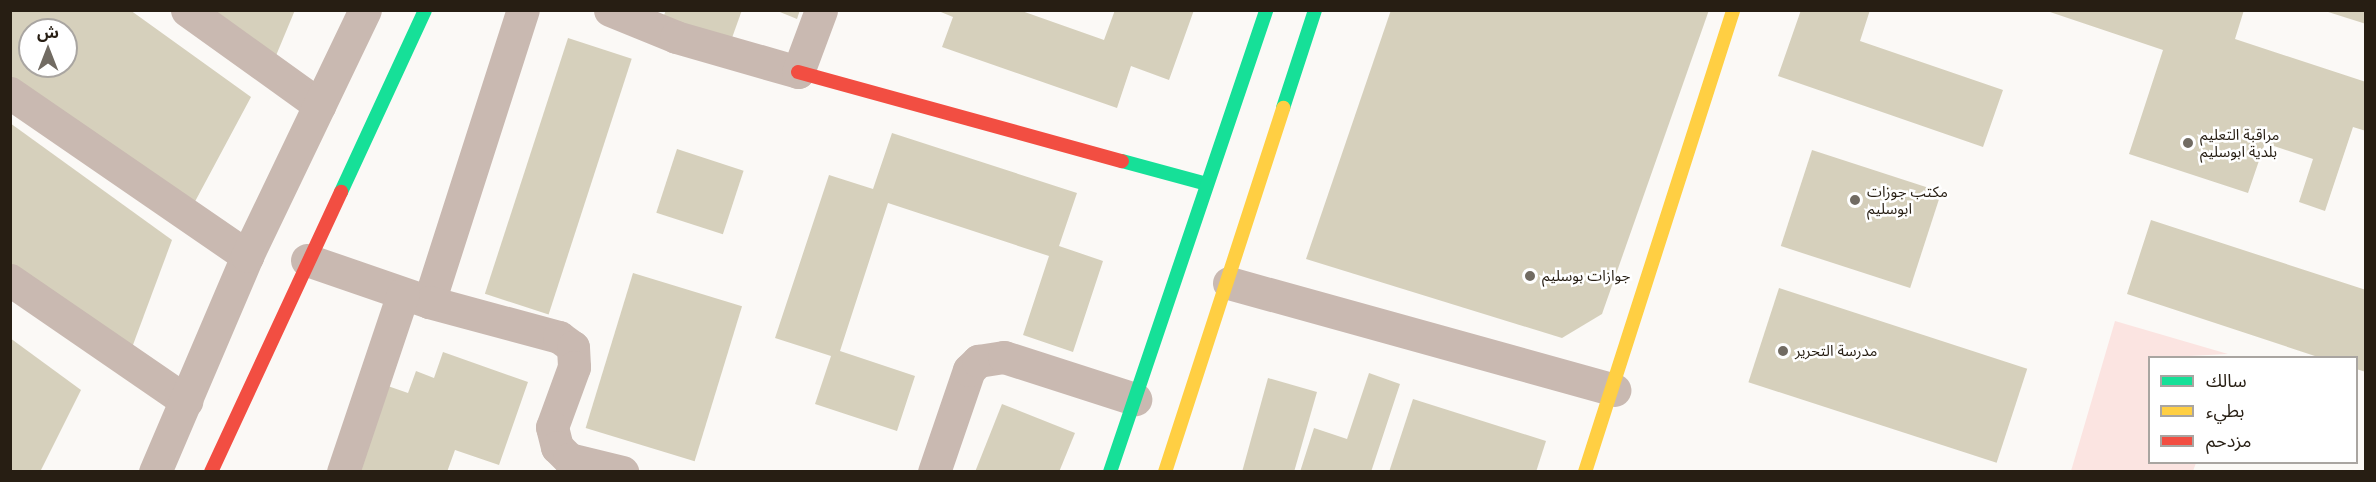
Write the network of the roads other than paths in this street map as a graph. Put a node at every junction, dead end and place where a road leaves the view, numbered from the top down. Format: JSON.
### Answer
{"nodes":[{"id":1,"x":187,"y":10,"type":"edge"},
{"id":2,"x":365,"y":10,"type":"edge"},
{"id":3,"x":425,"y":10,"type":"edge"},
{"id":4,"x":523,"y":10,"type":"edge"},
{"id":5,"x":821,"y":10,"type":"edge"},
{"id":6,"x":1266,"y":10,"type":"edge"},
{"id":7,"x":1315,"y":10,"type":"edge"},
{"id":8,"x":1733,"y":10,"type":"edge"},
{"id":9,"x":606,"y":11,"type":"edge"},
{"id":10,"x":798,"y":72,"type":"junction"},
{"id":11,"x":10,"y":93,"type":"edge"},
{"id":12,"x":319,"y":105,"type":"junction"},
{"id":13,"x":1226,"y":125,"type":"junction"},
{"id":14,"x":1273,"y":144,"type":"junction"},
{"id":15,"x":1207,"y":184,"type":"junction"},
{"id":16,"x":247,"y":256,"type":"junction"},
{"id":17,"x":307,"y":260,"type":"junction"},
{"id":18,"x":10,"y":280,"type":"edge"},
{"id":19,"x":1228,"y":283,"type":"junction"},
{"id":20,"x":416,"y":298,"type":"junction"},
{"id":21,"x":1614,"y":390,"type":"junction"},
{"id":22,"x":1135,"y":399,"type":"junction"},
{"id":23,"x":186,"y":401,"type":"junction"},
{"id":24,"x":155,"y":471,"type":"edge"},
{"id":25,"x":211,"y":471,"type":"edge"},
{"id":26,"x":343,"y":471,"type":"edge"},
{"id":27,"x":622,"y":471,"type":"edge"},
{"id":28,"x":934,"y":471,"type":"edge"},
{"id":29,"x":1110,"y":471,"type":"edge"},
{"id":30,"x":1165,"y":471,"type":"edge"},
{"id":31,"x":1585,"y":471,"type":"edge"}],
"edges":[{"from":1,"to":12,"type":"street"},
{"from":2,"to":12,"type":"street"},
{"from":3,"to":17,"type":"street"},
{"from":4,"to":20,"type":"street"},
{"from":5,"to":10,"type":"street"},
{"from":6,"to":13,"type":"street"},
{"from":7,"to":14,"type":"street"},
{"from":8,"to":21,"type":"street"},
{"from":9,"to":10,"type":"street"},
{"from":10,"to":15,"type":"street"},
{"from":11,"to":16,"type":"street"},
{"from":12,"to":16,"type":"street"},
{"from":13,"to":14,"type":"street"},
{"from":13,"to":15,"type":"street"},
{"from":14,"to":19,"type":"street"},
{"from":15,"to":22,"type":"street"},
{"from":16,"to":23,"type":"street"},
{"from":17,"to":20,"type":"street"},
{"from":17,"to":25,"type":"street"},
{"from":18,"to":23,"type":"street"},
{"from":19,"to":21,"type":"street"},
{"from":19,"to":30,"type":"street"},
{"from":20,"to":26,"type":"street"},
{"from":20,"to":27,"type":"street"},
{"from":21,"to":31,"type":"street"},
{"from":22,"to":28,"type":"street"},
{"from":22,"to":29,"type":"street"},
{"from":23,"to":24,"type":"street"}]}
